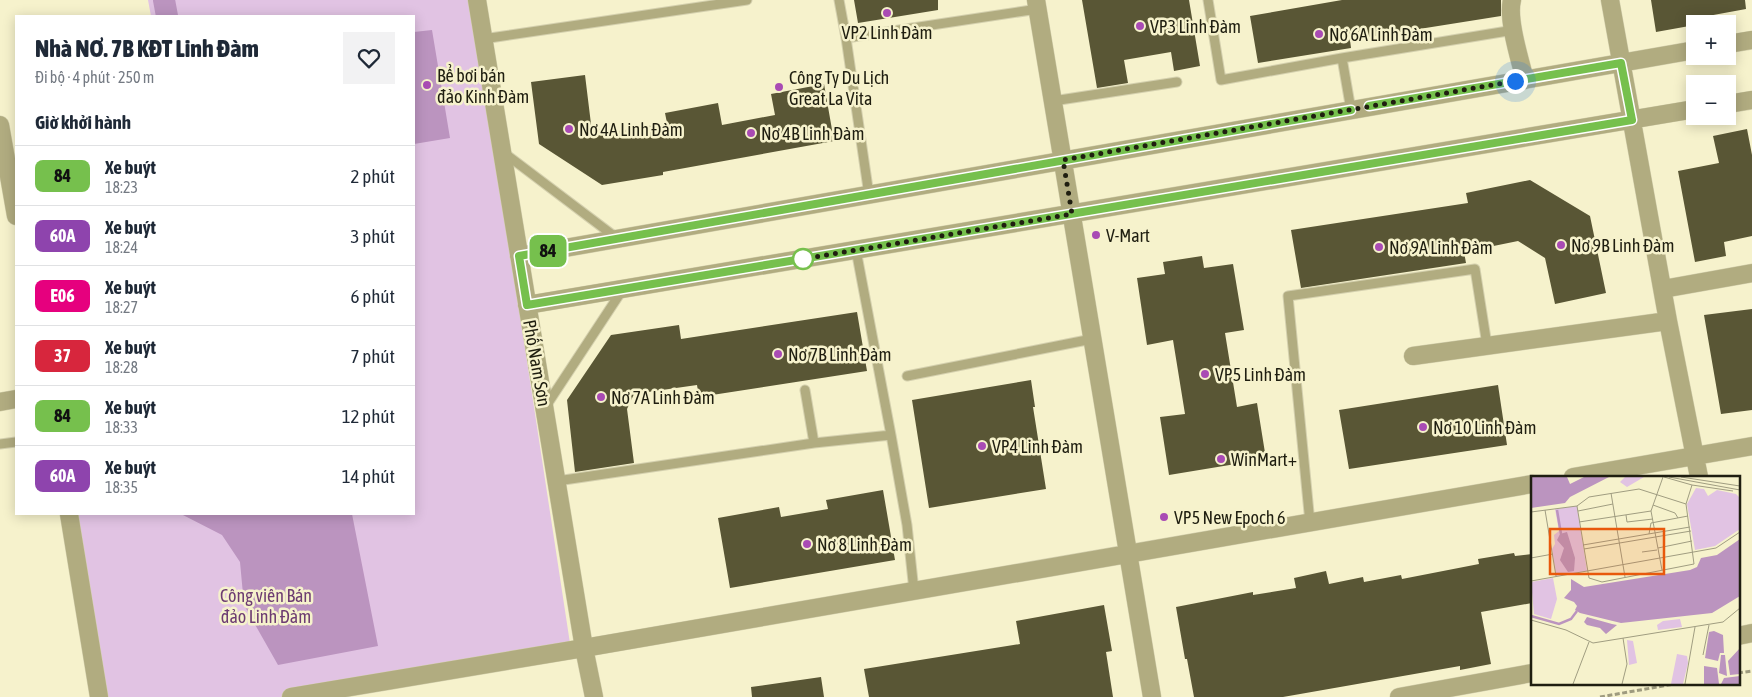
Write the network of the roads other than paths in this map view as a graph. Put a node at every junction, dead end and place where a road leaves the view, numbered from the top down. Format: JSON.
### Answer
{"nodes":[{"id":1,"x":476,"y":0,"type":"edge"},
{"id":2,"x":747,"y":0,"type":"edge"},
{"id":3,"x":839,"y":0,"type":"edge"},
{"id":4,"x":1208,"y":0,"type":"edge"},
{"id":5,"x":1512,"y":0,"type":"edge"},
{"id":6,"x":1610,"y":0,"type":"edge"},
{"id":7,"x":1037,"y":5,"type":"edge"},
{"id":8,"x":1514,"y":30,"type":"junction"},
{"id":9,"x":846,"y":38,"type":"junction"},
{"id":10,"x":483,"y":39,"type":"junction"},
{"id":11,"x":1752,"y":40,"type":"edge"},
{"id":12,"x":1736,"y":43,"type":"edge"},
{"id":13,"x":1686,"y":52,"type":"edge"},
{"id":14,"x":1342,"y":58,"type":"junction"},
{"id":15,"x":1621,"y":63,"type":"junction"},
{"id":16,"x":1525,"y":80,"type":"junction"},
{"id":17,"x":1177,"y":82,"type":"dead end"},
{"id":18,"x":1752,"y":100,"type":"edge"},
{"id":19,"x":1053,"y":101,"type":"junction"},
{"id":20,"x":1736,"y":103,"type":"edge"},
{"id":21,"x":1351,"y":110,"type":"junction"},
{"id":22,"x":1686,"y":111,"type":"edge"},
{"id":23,"x":1632,"y":120,"type":"junction"},
{"id":24,"x":0,"y":125,"type":"edge"},
{"id":25,"x":502,"y":151,"type":"junction"},
{"id":26,"x":1063,"y":160,"type":"junction"},
{"id":27,"x":869,"y":194,"type":"junction"},
{"id":28,"x":15,"y":210,"type":"edge"},
{"id":29,"x":1072,"y":214,"type":"junction"},
{"id":30,"x":618,"y":239,"type":"junction"},
{"id":31,"x":856,"y":250,"type":"junction"},
{"id":32,"x":519,"y":256,"type":"junction"},
{"id":33,"x":1752,"y":273,"type":"edge"},
{"id":34,"x":623,"y":289,"type":"junction"},
{"id":35,"x":1663,"y":289,"type":"junction"},
{"id":36,"x":527,"y":305,"type":"junction"},
{"id":37,"x":1668,"y":321,"type":"junction"},
{"id":38,"x":1092,"y":339,"type":"junction"},
{"id":39,"x":1488,"y":346,"type":"junction"},
{"id":40,"x":1413,"y":356,"type":"dead end"},
{"id":41,"x":907,"y":376,"type":"dead end"},
{"id":42,"x":805,"y":390,"type":"dead end"},
{"id":43,"x":15,"y":399,"type":"edge"},
{"id":44,"x":0,"y":402,"type":"edge"},
{"id":45,"x":545,"y":408,"type":"junction"},
{"id":46,"x":890,"y":434,"type":"junction"},
{"id":47,"x":15,"y":442,"type":"edge"},
{"id":48,"x":814,"y":443,"type":"junction"},
{"id":49,"x":0,"y":444,"type":"edge"},
{"id":50,"x":1752,"y":446,"type":"edge"},
{"id":51,"x":1695,"y":456,"type":"junction"},
{"id":52,"x":1580,"y":476,"type":"edge"},
{"id":53,"x":1698,"y":476,"type":"edge"},
{"id":54,"x":557,"y":481,"type":"junction"},
{"id":55,"x":1531,"y":484,"type":"edge"},
{"id":56,"x":69,"y":515,"type":"edge"},
{"id":57,"x":1310,"y":523,"type":"junction"},
{"id":58,"x":1128,"y":554,"type":"junction"},
{"id":59,"x":914,"y":591,"type":"junction"},
{"id":60,"x":584,"y":648,"type":"junction"},
{"id":61,"x":1531,"y":673,"type":"edge"},
{"id":62,"x":99,"y":697,"type":"edge"},
{"id":63,"x":291,"y":697,"type":"edge"},
{"id":64,"x":594,"y":697,"type":"edge"},
{"id":65,"x":1152,"y":697,"type":"edge"},
{"id":66,"x":1400,"y":697,"type":"edge"}],
"edges":[{"from":1,"to":10,"type":"street","name":"Phố Nam Sơn"},
{"from":2,"to":10,"type":"lane"},
{"from":3,"to":9,"type":"lane"},
{"from":4,"to":14,"type":"lane"},
{"from":5,"to":8,"type":"street"},
{"from":6,"to":15,"type":"street"},
{"from":7,"to":9,"type":"lane"},
{"from":7,"to":19,"type":"street"},
{"from":8,"to":14,"type":"lane"},
{"from":8,"to":16,"type":"street"},
{"from":9,"to":27,"type":"lane"},
{"from":10,"to":25,"type":"street","name":"Phố Nam Sơn"},
{"from":11,"to":12,"type":"street"},
{"from":13,"to":15,"type":"street"},
{"from":14,"to":21,"type":"lane"},
{"from":15,"to":16,"type":"street"},
{"from":15,"to":23,"type":"street"},
{"from":16,"to":21,"type":"street"},
{"from":17,"to":19,"type":"lane"},
{"from":18,"to":20,"type":"street"},
{"from":19,"to":26,"type":"street"},
{"from":21,"to":26,"type":"street"},
{"from":22,"to":23,"type":"street"},
{"from":23,"to":29,"type":"street"},
{"from":23,"to":35,"type":"street"},
{"from":24,"to":28,"type":"street"},
{"from":25,"to":30,"type":"lane"},
{"from":25,"to":32,"type":"street","name":"Phố Nam Sơn"},
{"from":26,"to":27,"type":"street"},
{"from":26,"to":29,"type":"street"},
{"from":27,"to":30,"type":"street"},
{"from":29,"to":31,"type":"street"},
{"from":29,"to":38,"type":"street"},
{"from":30,"to":32,"type":"street"},
{"from":31,"to":34,"type":"street"},
{"from":31,"to":46,"type":"lane"},
{"from":32,"to":36,"type":"street","name":"Phố Nam Sơn"},
{"from":33,"to":35,"type":"street"},
{"from":34,"to":36,"type":"street"},
{"from":34,"to":45,"type":"lane"},
{"from":35,"to":37,"type":"street"},
{"from":36,"to":45,"type":"street","name":"Phố Nam Sơn"},
{"from":37,"to":39,"type":"street"},
{"from":37,"to":51,"type":"street"},
{"from":38,"to":41,"type":"lane"},
{"from":38,"to":58,"type":"street"},
{"from":39,"to":40,"type":"street"},
{"from":39,"to":57,"type":"lane"},
{"from":42,"to":48,"type":"lane"},
{"from":43,"to":44,"type":"street"},
{"from":45,"to":54,"type":"street","name":"Phố Nam Sơn"},
{"from":46,"to":48,"type":"lane"},
{"from":46,"to":59,"type":"lane"},
{"from":47,"to":49,"type":"lane"},
{"from":48,"to":54,"type":"lane"},
{"from":50,"to":51,"type":"street"},
{"from":51,"to":52,"type":"street"},
{"from":51,"to":53,"type":"street"},
{"from":54,"to":60,"type":"street","name":"Phố Nam Sơn"},
{"from":55,"to":57,"type":"street"},
{"from":56,"to":62,"type":"street"},
{"from":57,"to":58,"type":"street"},
{"from":58,"to":59,"type":"street"},
{"from":58,"to":65,"type":"street"},
{"from":59,"to":60,"type":"street"},
{"from":60,"to":63,"type":"street"},
{"from":60,"to":64,"type":"street","name":"Phố Nam Sơn"},
{"from":61,"to":66,"type":"street"}]}
